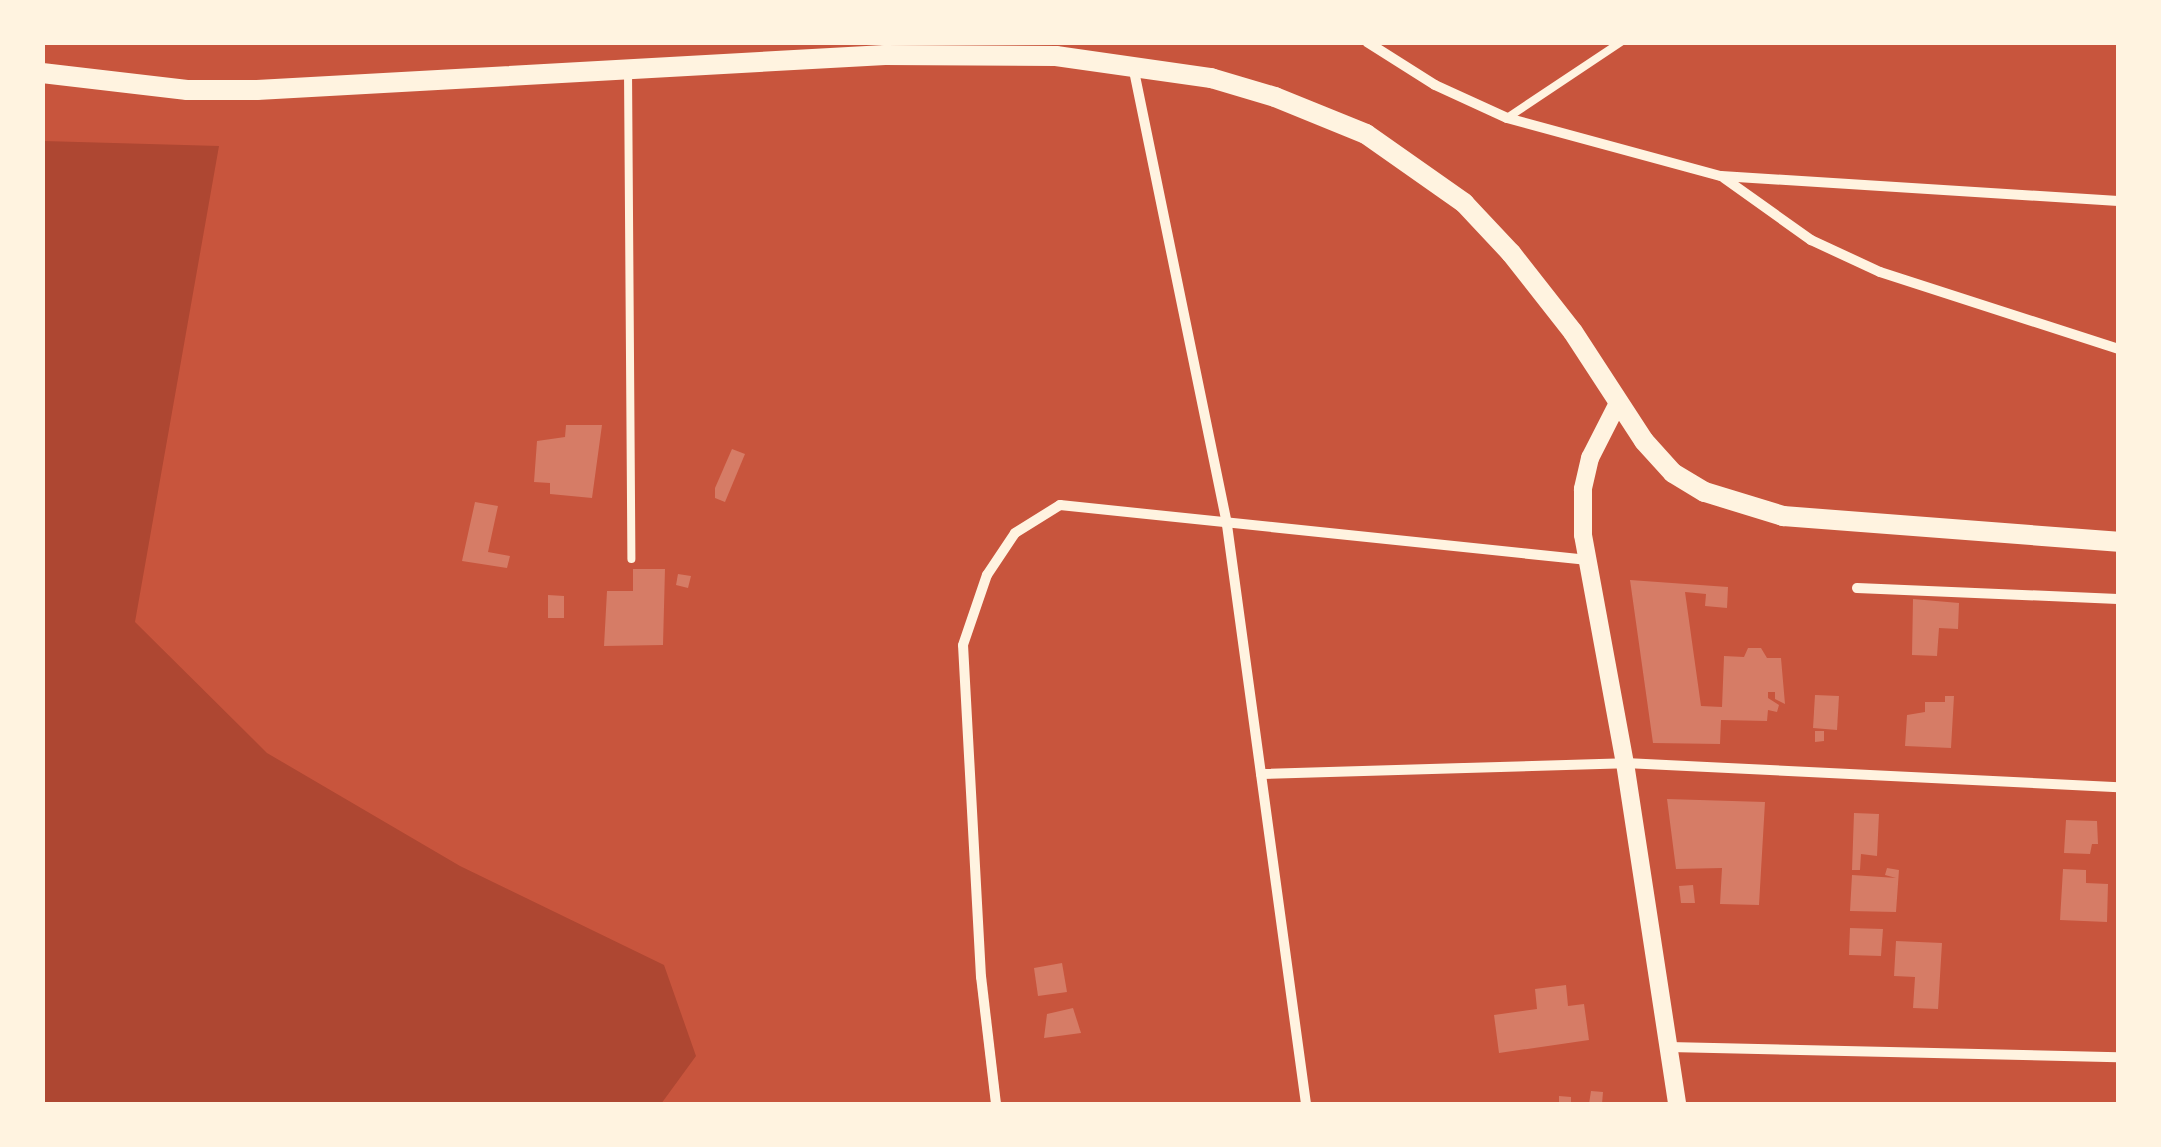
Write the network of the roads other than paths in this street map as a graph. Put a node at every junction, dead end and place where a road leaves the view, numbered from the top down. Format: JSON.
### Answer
{"nodes":[{"id":1,"x":1367,"y":42,"type":"edge"},
{"id":2,"x":1621,"y":42,"type":"edge"},
{"id":3,"x":1051,"y":49,"type":"edge"},
{"id":4,"x":1132,"y":64,"type":"junction"},
{"id":5,"x":628,"y":70,"type":"junction"},
{"id":6,"x":42,"y":73,"type":"edge"},
{"id":7,"x":1507,"y":118,"type":"junction"},
{"id":8,"x":1721,"y":176,"type":"junction"},
{"id":9,"x":2118,"y":201,"type":"edge"},
{"id":10,"x":2118,"y":350,"type":"edge"},
{"id":11,"x":1618,"y":405,"type":"junction"},
{"id":12,"x":1227,"y":525,"type":"junction"},
{"id":13,"x":2118,"y":542,"type":"edge"},
{"id":14,"x":631,"y":559,"type":"dead end"},
{"id":15,"x":1588,"y":560,"type":"junction"},
{"id":16,"x":1856,"y":588,"type":"dead end"},
{"id":17,"x":2118,"y":599,"type":"edge"},
{"id":18,"x":1624,"y":764,"type":"junction"},
{"id":19,"x":1261,"y":774,"type":"junction"},
{"id":20,"x":2118,"y":787,"type":"edge"},
{"id":21,"x":1669,"y":1047,"type":"junction"},
{"id":22,"x":2118,"y":1056,"type":"edge"},
{"id":23,"x":996,"y":1104,"type":"edge"},
{"id":24,"x":1306,"y":1104,"type":"edge"},
{"id":25,"x":1677,"y":1104,"type":"edge"}],
"edges":[{"from":1,"to":7,"type":"street"},
{"from":2,"to":7,"type":"lane"},
{"from":3,"to":4,"type":"main road"},
{"from":3,"to":5,"type":"main road"},
{"from":4,"to":11,"type":"main road"},
{"from":4,"to":12,"type":"street"},
{"from":5,"to":6,"type":"main road"},
{"from":5,"to":14,"type":"lane"},
{"from":7,"to":8,"type":"street"},
{"from":8,"to":9,"type":"street"},
{"from":8,"to":10,"type":"street"},
{"from":11,"to":13,"type":"main road"},
{"from":11,"to":15,"type":"street"},
{"from":12,"to":15,"type":"street"},
{"from":12,"to":19,"type":"street"},
{"from":12,"to":23,"type":"street"},
{"from":15,"to":18,"type":"street"},
{"from":16,"to":17,"type":"street"},
{"from":18,"to":19,"type":"street"},
{"from":18,"to":20,"type":"street"},
{"from":18,"to":21,"type":"street"},
{"from":19,"to":24,"type":"street"},
{"from":21,"to":22,"type":"street"},
{"from":21,"to":25,"type":"street"}]}
